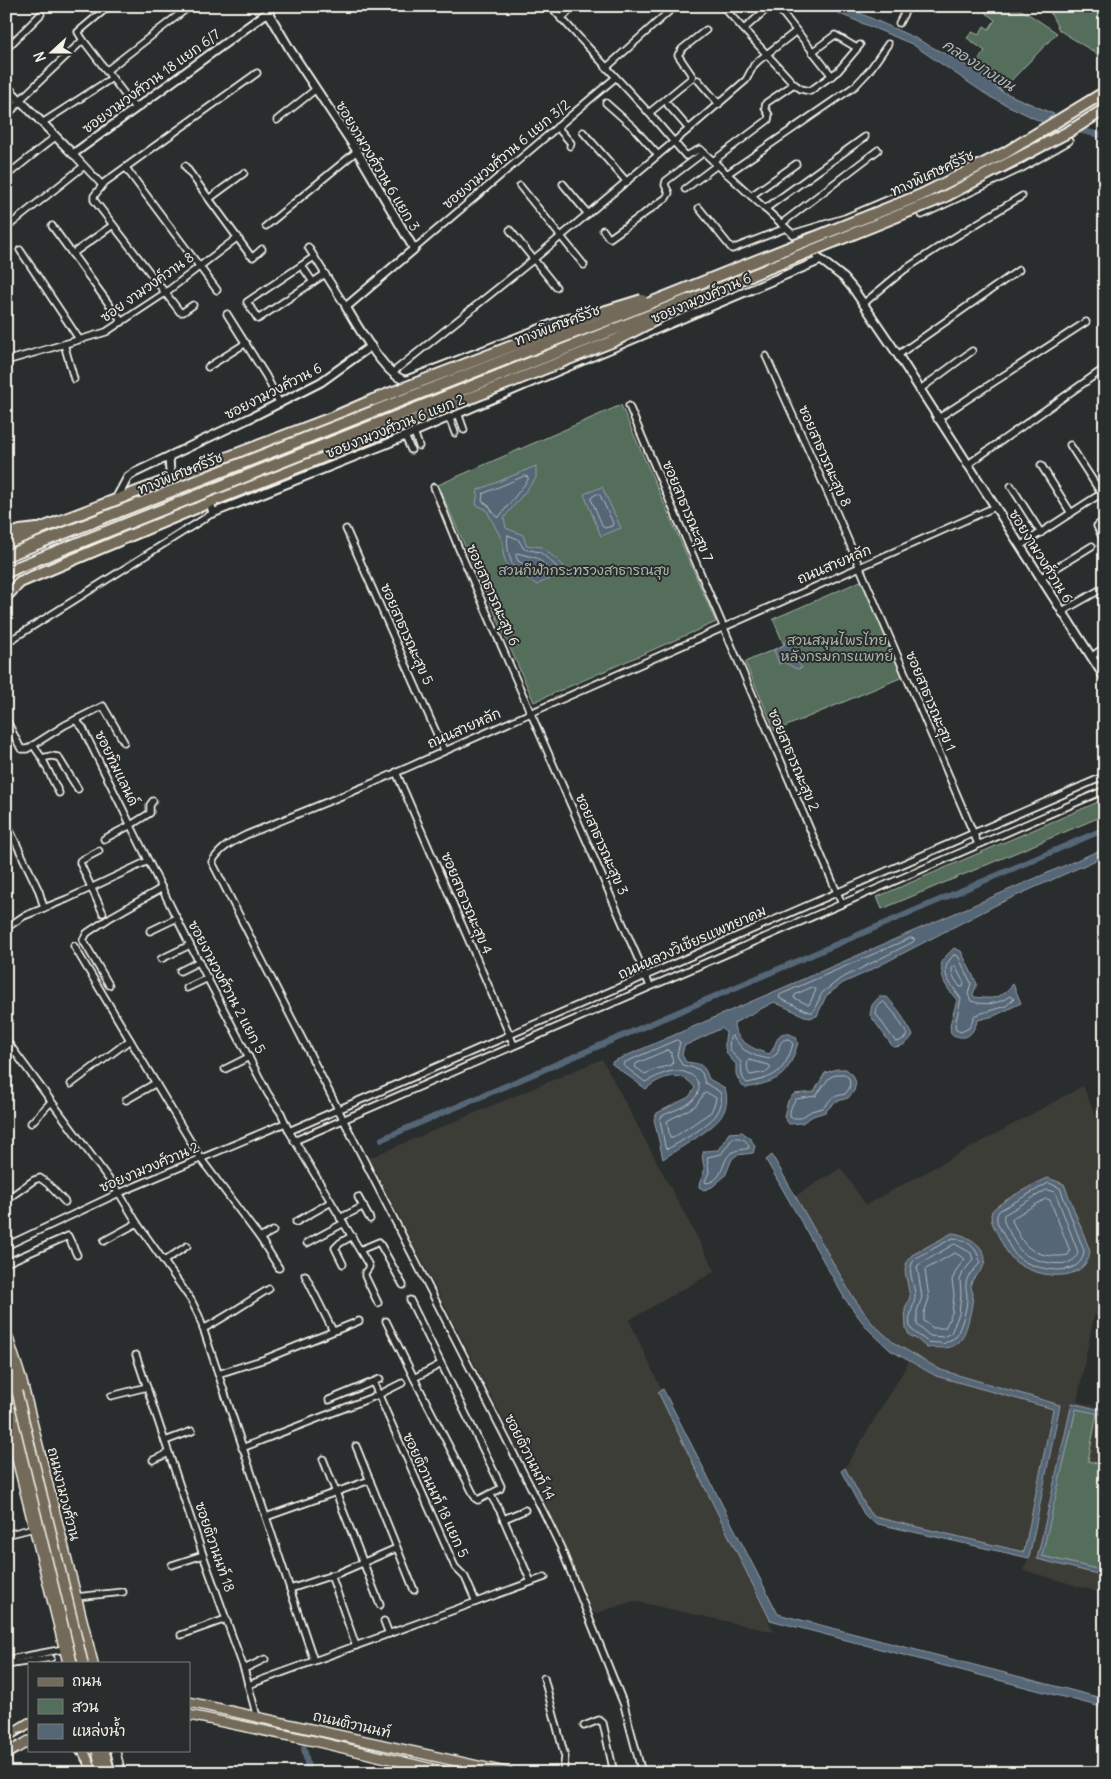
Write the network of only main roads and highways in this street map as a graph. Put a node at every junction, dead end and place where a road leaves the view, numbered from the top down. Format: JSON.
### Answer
{"nodes":[{"id":1,"x":1105,"y":92,"type":"edge"},
{"id":2,"x":1105,"y":109,"type":"edge"},
{"id":3,"x":681,"y":290,"type":"junction"},
{"id":4,"x":688,"y":300,"type":"junction"},
{"id":5,"x":295,"y":432,"type":"junction"},
{"id":6,"x":308,"y":463,"type":"junction"},
{"id":7,"x":42,"y":528,"type":"junction"},
{"id":8,"x":6,"y":536,"type":"edge"},
{"id":9,"x":6,"y":546,"type":"edge"},
{"id":10,"x":6,"y":556,"type":"edge"},
{"id":11,"x":6,"y":572,"type":"edge"},
{"id":12,"x":20,"y":582,"type":"junction"},
{"id":13,"x":6,"y":589,"type":"edge"},
{"id":14,"x":6,"y":596,"type":"edge"},
{"id":15,"x":6,"y":1332,"type":"edge"},
{"id":16,"x":6,"y":1347,"type":"edge"},
{"id":17,"x":6,"y":1382,"type":"edge"},
{"id":18,"x":13,"y":1393,"type":"junction"},
{"id":19,"x":6,"y":1415,"type":"edge"},
{"id":20,"x":86,"y":1635,"type":"junction"},
{"id":21,"x":68,"y":1662,"type":"edge"},
{"id":22,"x":75,"y":1662,"type":"edge"},
{"id":23,"x":82,"y":1662,"type":"edge"},
{"id":24,"x":82,"y":1662,"type":"edge"},
{"id":25,"x":93,"y":1662,"type":"edge"},
{"id":26,"x":190,"y":1702,"type":"edge"},
{"id":27,"x":190,"y":1715,"type":"edge"},
{"id":28,"x":28,"y":1724,"type":"edge"},
{"id":29,"x":10,"y":1734,"type":"edge"},
{"id":30,"x":28,"y":1742,"type":"edge"},
{"id":31,"x":84,"y":1752,"type":"edge"},
{"id":32,"x":88,"y":1752,"type":"edge"},
{"id":33,"x":99,"y":1752,"type":"edge"},
{"id":34,"x":105,"y":1752,"type":"edge"},
{"id":35,"x":116,"y":1752,"type":"edge"},
{"id":36,"x":6,"y":1754,"type":"edge"},
{"id":37,"x":93,"y":1773,"type":"edge"},
{"id":38,"x":103,"y":1773,"type":"edge"},
{"id":39,"x":110,"y":1773,"type":"edge"},
{"id":40,"x":121,"y":1773,"type":"edge"},
{"id":41,"x":450,"y":1773,"type":"edge"},
{"id":42,"x":510,"y":1773,"type":"edge"}],
"edges":[{"from":1,"to":3,"type":"highway","name":"ทางพิเศษศรีรัช","bridge":true},
{"from":2,"to":4,"type":"highway","name":"ทางพิเศษศรีรัช","bridge":true},
{"from":3,"to":5,"type":"highway","bridge":true},
{"from":3,"to":10,"type":"highway","name":"ทางพิเศษศรีรัช","bridge":true},
{"from":4,"to":6,"type":"highway","bridge":true},
{"from":4,"to":11,"type":"highway","name":"ทางพิเศษศรีรัช","bridge":true},
{"from":5,"to":6,"type":"highway"},
{"from":5,"to":7,"type":"highway"},
{"from":6,"to":12,"type":"highway"},
{"from":7,"to":8,"type":"highway"},
{"from":7,"to":9,"type":"highway"},
{"from":12,"to":13,"type":"highway"},
{"from":12,"to":14,"type":"highway"},
{"from":15,"to":20,"type":"main road","name":"ถนนงามวงศ์วาน"},
{"from":16,"to":18,"type":"main road"},
{"from":17,"to":18,"type":"main road"},
{"from":18,"to":22,"type":"main road"},
{"from":18,"to":23,"type":"main road","bridge":true},
{"from":19,"to":21,"type":"main road"},
{"from":20,"to":24,"type":"main road"},
{"from":20,"to":25,"type":"main road","name":"ถนนงามวงศ์วาน"},
{"from":26,"to":42,"type":"main road","name":"ถนนติวานนท์"},
{"from":27,"to":41,"type":"main road","name":"ถนนติวานนท์"},
{"from":28,"to":29,"type":"main road"},
{"from":30,"to":36,"type":"main road"},
{"from":31,"to":37,"type":"main road"},
{"from":32,"to":37,"type":"main road"},
{"from":33,"to":38,"type":"main road"},
{"from":34,"to":39,"type":"main road"},
{"from":35,"to":40,"type":"main road"}]}
